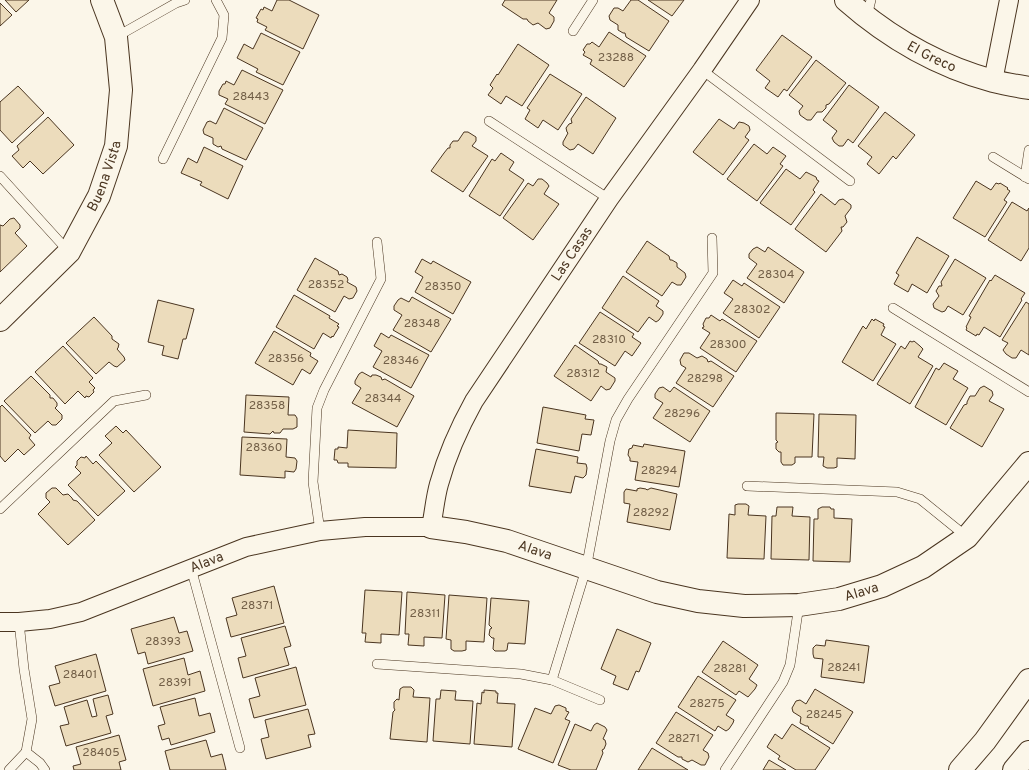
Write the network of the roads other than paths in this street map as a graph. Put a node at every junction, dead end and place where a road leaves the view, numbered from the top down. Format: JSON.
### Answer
{"nodes":[{"id":1,"x":102,"y":0,"type":"edge"},
{"id":2,"x":185,"y":0,"type":"edge"},
{"id":3,"x":216,"y":0,"type":"edge"},
{"id":4,"x":593,"y":0,"type":"edge"},
{"id":5,"x":750,"y":0,"type":"edge"},
{"id":6,"x":846,"y":0,"type":"edge"},
{"id":7,"x":1009,"y":0,"type":"edge"},
{"id":8,"x":869,"y":9,"type":"edge"},
{"id":9,"x":573,"y":31,"type":"dead end"},
{"id":10,"x":116,"y":37,"type":"junction"},
{"id":11,"x":702,"y":70,"type":"junction"},
{"id":12,"x":993,"y":81,"type":"junction"},
{"id":13,"x":1029,"y":88,"type":"edge"},
{"id":14,"x":489,"y":120,"type":"dead end"},
{"id":15,"x":1029,"y":150,"type":"edge"},
{"id":16,"x":993,"y":157,"type":"dead end"},
{"id":17,"x":163,"y":159,"type":"dead end"},
{"id":18,"x":0,"y":176,"type":"edge"},
{"id":19,"x":1027,"y":178,"type":"edge"},
{"id":20,"x":850,"y":181,"type":"dead end"},
{"id":21,"x":609,"y":199,"type":"junction"},
{"id":22,"x":712,"y":238,"type":"dead end"},
{"id":23,"x":377,"y":242,"type":"dead end"},
{"id":24,"x":69,"y":252,"type":"junction"},
{"id":25,"x":893,"y":308,"type":"dead end"},
{"id":26,"x":0,"y":320,"type":"edge"},
{"id":27,"x":1029,"y":392,"type":"edge"},
{"id":28,"x":146,"y":395,"type":"dead end"},
{"id":29,"x":1029,"y":463,"type":"edge"},
{"id":30,"x":747,"y":486,"type":"dead end"},
{"id":31,"x":0,"y":509,"type":"edge"},
{"id":32,"x":431,"y":527,"type":"junction"},
{"id":33,"x":320,"y":531,"type":"junction"},
{"id":34,"x":967,"y":537,"type":"junction"},
{"id":35,"x":191,"y":568,"type":"junction"},
{"id":36,"x":586,"y":569,"type":"junction"},
{"id":37,"x":799,"y":605,"type":"junction"},
{"id":38,"x":0,"y":622,"type":"edge"},
{"id":39,"x":19,"y":622,"type":"junction"},
{"id":40,"x":377,"y":664,"type":"dead end"},
{"id":41,"x":552,"y":680,"type":"junction"},
{"id":42,"x":1029,"y":680,"type":"edge"},
{"id":43,"x":600,"y":700,"type":"dead end"},
{"id":44,"x":985,"y":741,"type":"junction"},
{"id":45,"x":240,"y":748,"type":"dead end"},
{"id":46,"x":26,"y":752,"type":"junction"},
{"id":47,"x":1029,"y":752,"type":"edge"},
{"id":48,"x":9,"y":770,"type":"edge"},
{"id":49,"x":45,"y":770,"type":"edge"},
{"id":50,"x":725,"y":770,"type":"edge"},
{"id":51,"x":960,"y":770,"type":"edge"},
{"id":52,"x":980,"y":770,"type":"edge"},
{"id":53,"x":1014,"y":770,"type":"edge"}],
"edges":[{"from":1,"to":10,"type":"street","name":"Buena Vista"},
{"from":2,"to":10,"type":"lane"},
{"from":3,"to":17,"type":"lane"},
{"from":4,"to":9,"type":"lane"},
{"from":5,"to":11,"type":"street","name":"Las Casas"},
{"from":6,"to":8,"type":"street","name":"El Greco"},
{"from":7,"to":12,"type":"street"},
{"from":8,"to":12,"type":"street","name":"El Greco"},
{"from":10,"to":24,"type":"street","name":"Buena Vista"},
{"from":11,"to":20,"type":"lane"},
{"from":11,"to":21,"type":"street","name":"Las Casas"},
{"from":12,"to":13,"type":"street","name":"El Greco"},
{"from":14,"to":21,"type":"lane"},
{"from":15,"to":19,"type":"lane"},
{"from":16,"to":19,"type":"lane"},
{"from":18,"to":24,"type":"lane"},
{"from":21,"to":32,"type":"street","name":"Las Casas"},
{"from":22,"to":36,"type":"lane"},
{"from":23,"to":33,"type":"lane"},
{"from":24,"to":26,"type":"street","name":"Buena Vista"},
{"from":25,"to":27,"type":"lane"},
{"from":28,"to":31,"type":"lane"},
{"from":29,"to":34,"type":"street","name":"Alava"},
{"from":30,"to":34,"type":"lane"},
{"from":32,"to":33,"type":"street","name":"Alava"},
{"from":32,"to":36,"type":"street","name":"Alava"},
{"from":33,"to":35,"type":"street","name":"Alava"},
{"from":34,"to":37,"type":"street","name":"Alava"},
{"from":35,"to":39,"type":"street","name":"Alava"},
{"from":35,"to":45,"type":"lane"},
{"from":36,"to":37,"type":"street","name":"Alava"},
{"from":36,"to":41,"type":"lane"},
{"from":37,"to":50,"type":"lane"},
{"from":38,"to":39,"type":"street","name":"Alava"},
{"from":39,"to":46,"type":"lane"},
{"from":40,"to":41,"type":"lane"},
{"from":41,"to":43,"type":"lane"},
{"from":42,"to":44,"type":"street"},
{"from":44,"to":51,"type":"street"},
{"from":44,"to":52,"type":"street"},
{"from":46,"to":48,"type":"lane"},
{"from":46,"to":49,"type":"lane"},
{"from":47,"to":53,"type":"street"}]}
